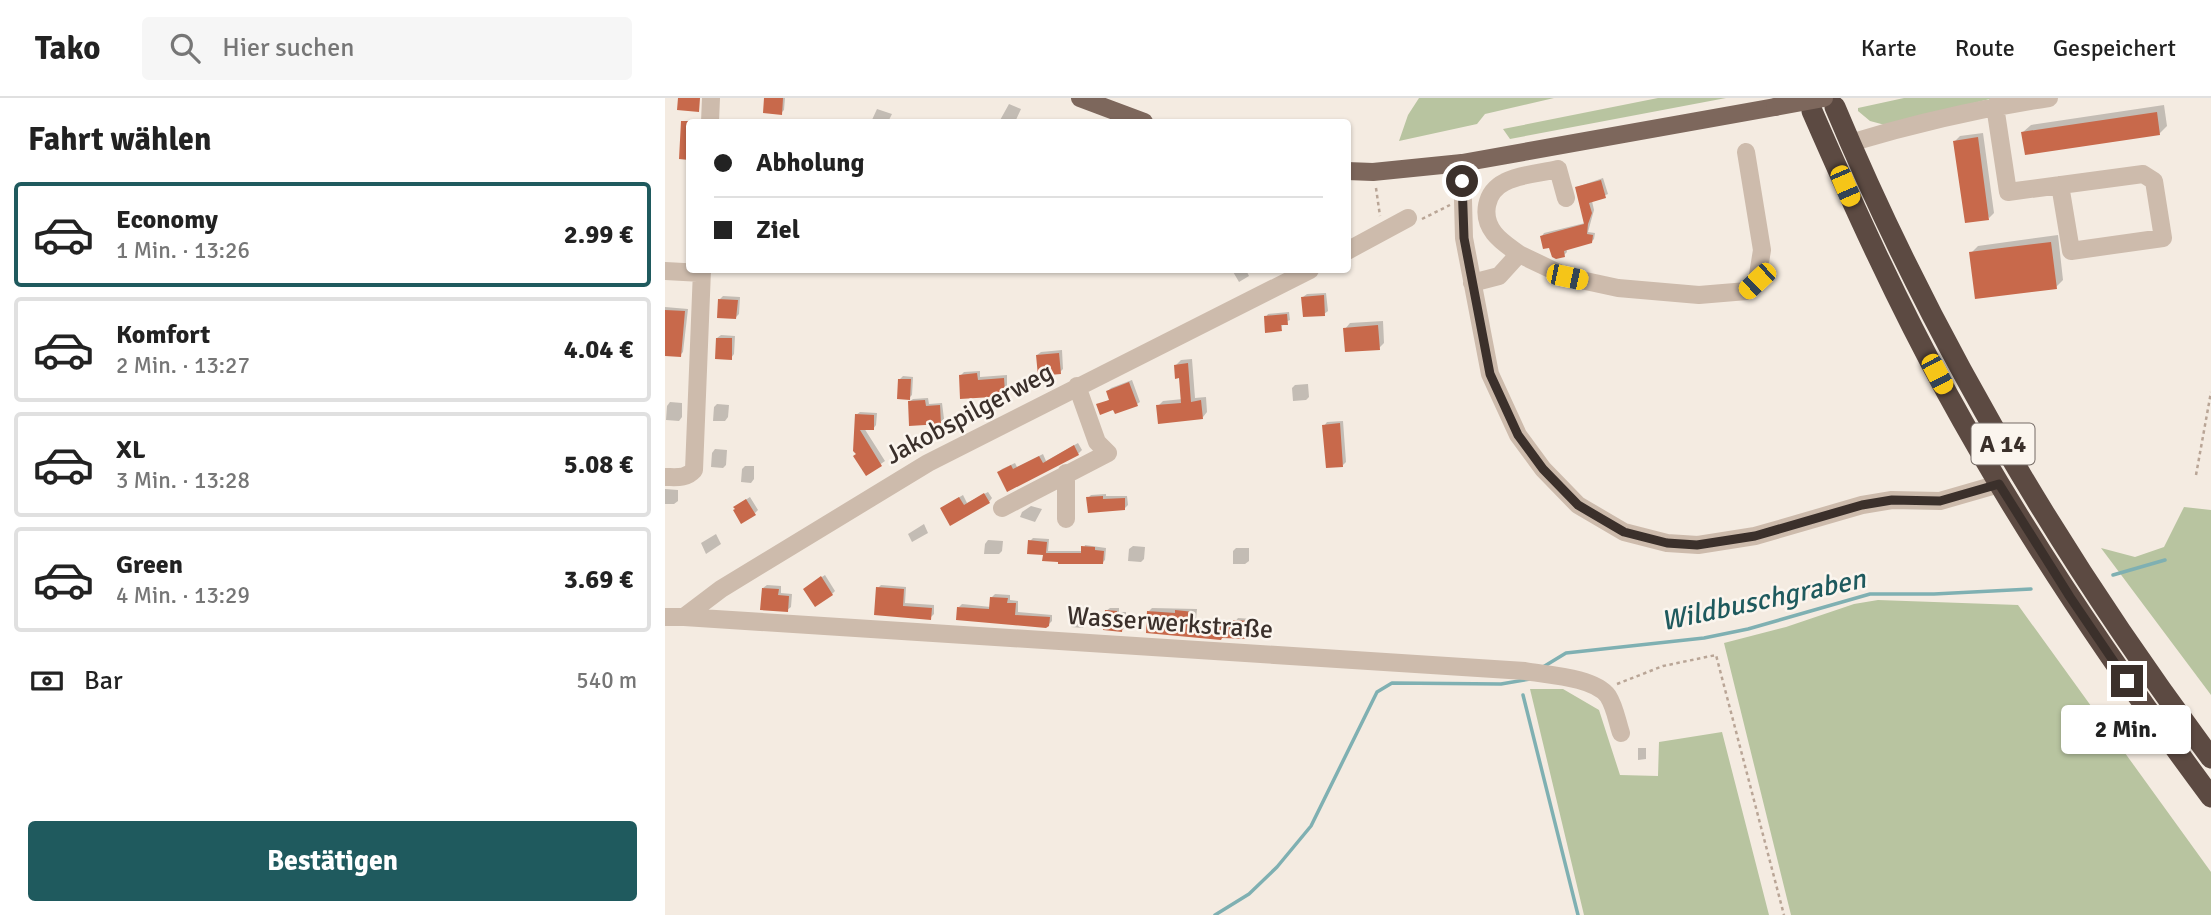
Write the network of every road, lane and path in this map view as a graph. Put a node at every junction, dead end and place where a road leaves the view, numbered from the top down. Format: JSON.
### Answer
{"nodes":[{"id":1,"x":711,"y":98,"type":"edge"},
{"id":2,"x":1080,"y":98,"type":"edge"},
{"id":3,"x":2049,"y":98,"type":"edge"},
{"id":4,"x":1824,"y":105,"type":"edge"},
{"id":5,"x":1995,"y":106,"type":"junction"},
{"id":6,"x":710,"y":119,"type":"edge"},
{"id":7,"x":1137,"y":119,"type":"edge"},
{"id":8,"x":1850,"y":143,"type":"junction"},
{"id":9,"x":1746,"y":152,"type":"dead end"},
{"id":10,"x":1462,"y":163,"type":"junction"},
{"id":11,"x":1351,"y":171,"type":"edge"},
{"id":12,"x":1373,"y":172,"type":"junction"},
{"id":13,"x":2060,"y":185,"type":"junction"},
{"id":14,"x":1463,"y":198,"type":"junction"},
{"id":15,"x":1566,"y":198,"type":"dead end"},
{"id":16,"x":1408,"y":218,"type":"joint"},
{"id":17,"x":1383,"y":233,"type":"junction"},
{"id":18,"x":1351,"y":249,"type":"edge"},
{"id":19,"x":1520,"y":254,"type":"junction"},
{"id":20,"x":665,"y":271,"type":"edge"},
{"id":21,"x":686,"y":271,"type":"edge"},
{"id":22,"x":702,"y":273,"type":"edge"},
{"id":23,"x":1304,"y":273,"type":"edge"},
{"id":24,"x":1472,"y":283,"type":"junction"},
{"id":25,"x":1077,"y":386,"type":"junction"},
{"id":26,"x":2211,"y":392,"type":"edge"},
{"id":27,"x":1066,"y":473,"type":"junction"},
{"id":28,"x":2196,"y":475,"type":"dead end"},
{"id":29,"x":665,"y":477,"type":"edge"},
{"id":30,"x":1999,"y":484,"type":"junction"},
{"id":31,"x":1002,"y":508,"type":"dead end"},
{"id":32,"x":1066,"y":519,"type":"dead end"},
{"id":33,"x":665,"y":617,"type":"edge"},
{"id":34,"x":684,"y":617,"type":"junction"},
{"id":35,"x":1600,"y":688,"type":"junction"},
{"id":36,"x":1621,"y":733,"type":"dead end"},
{"id":37,"x":2211,"y":758,"type":"edge"},
{"id":38,"x":2211,"y":797,"type":"edge"},
{"id":39,"x":1784,"y":915,"type":"edge"}],
"edges":[{"from":1,"to":6,"type":"street"},
{"from":2,"to":7,"type":"main road"},
{"from":3,"to":5,"type":"street"},
{"from":4,"to":8,"type":"highway","number":"A 14"},
{"from":4,"to":10,"type":"main road","bridge":true},
{"from":4,"to":30,"type":"highway","number":"A 14"},
{"from":5,"to":8,"type":"street"},
{"from":5,"to":13,"type":"street"},
{"from":8,"to":37,"type":"highway","number":"A 14"},
{"from":9,"to":19,"type":"street"},
{"from":10,"to":12,"type":"main road"},
{"from":10,"to":14,"type":"street"},
{"from":11,"to":12,"type":"main road"},
{"from":12,"to":17,"type":"path"},
{"from":13,"to":13,"type":"street"},
{"from":14,"to":16,"type":"path"},
{"from":14,"to":24,"type":"street"},
{"from":15,"to":19,"type":"street"},
{"from":16,"to":17,"type":"street"},
{"from":17,"to":18,"type":"street"},
{"from":19,"to":24,"type":"street"},
{"from":20,"to":21,"type":"street"},
{"from":22,"to":29,"type":"street"},
{"from":23,"to":25,"type":"street","name":"Jakobspilgerweg"},
{"from":24,"to":30,"type":"street"},
{"from":25,"to":27,"type":"street"},
{"from":25,"to":34,"type":"street","name":"Jakobspilgerweg"},
{"from":26,"to":28,"type":"path"},
{"from":27,"to":31,"type":"street"},
{"from":27,"to":32,"type":"street"},
{"from":30,"to":38,"type":"highway","number":"A 14"},
{"from":33,"to":34,"type":"street"},
{"from":34,"to":35,"type":"street","name":"Wasserwerkstraße"},
{"from":35,"to":36,"type":"street"},
{"from":35,"to":39,"type":"path"}]}
